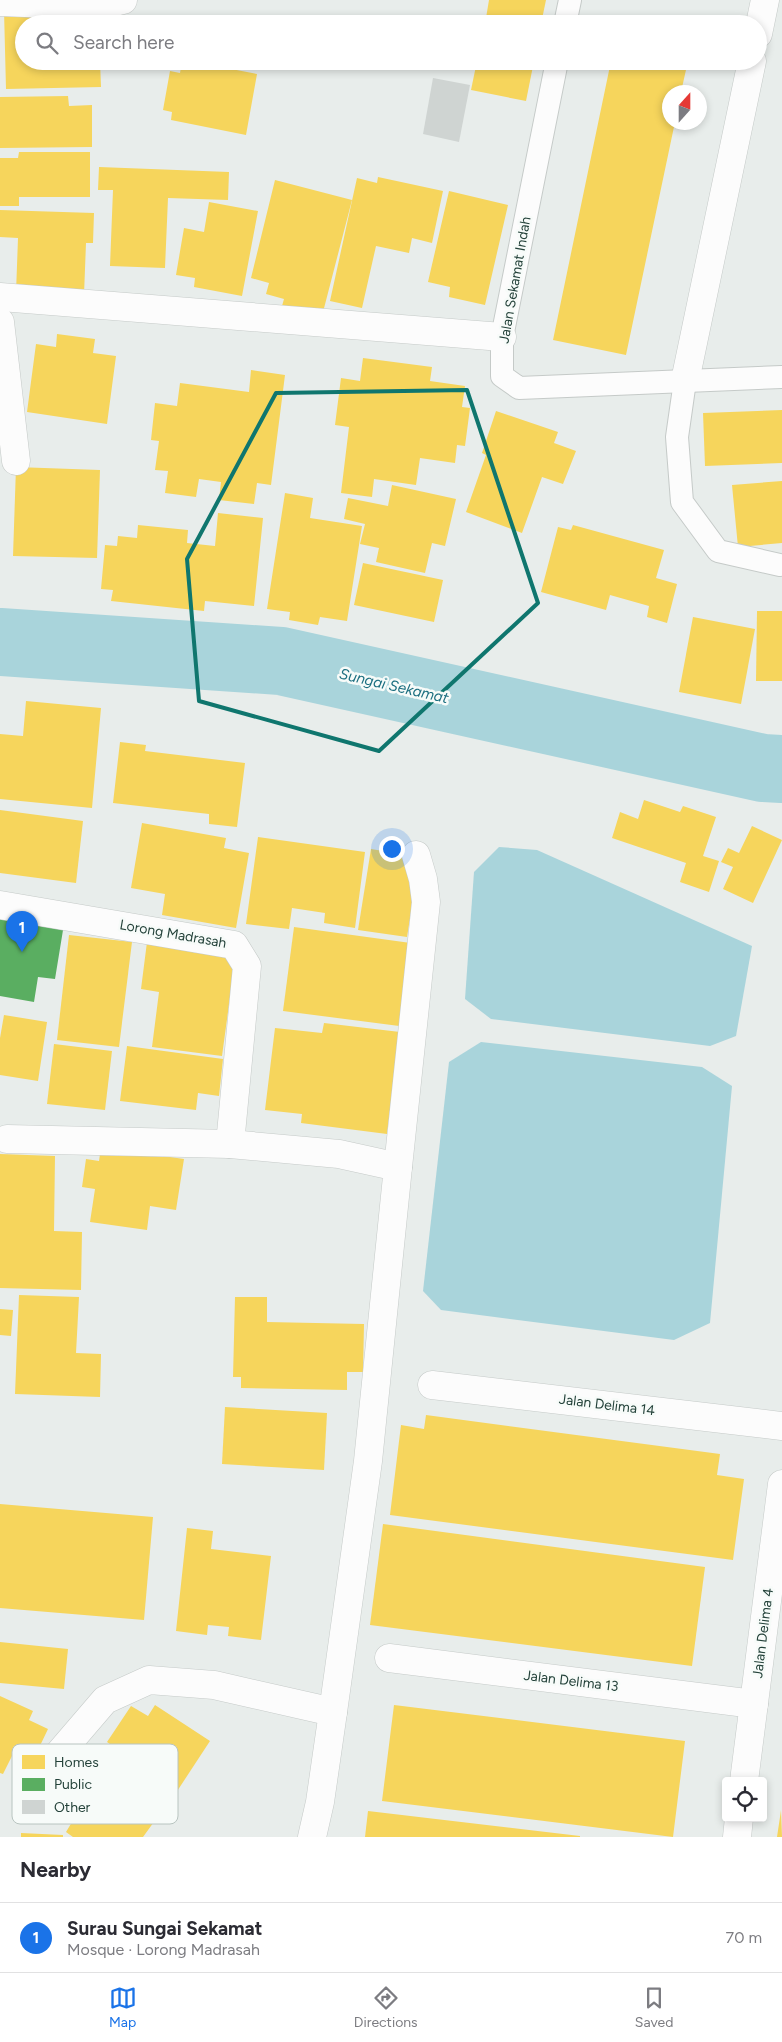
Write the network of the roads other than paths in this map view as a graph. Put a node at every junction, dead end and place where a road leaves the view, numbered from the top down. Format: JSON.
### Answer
{"nodes":[{"id":1,"x":123,"y":0,"type":"edge"},
{"id":2,"x":570,"y":0,"type":"edge"},
{"id":3,"x":766,"y":0,"type":"edge"},
{"id":4,"x":0,"y":2,"type":"edge"},
{"id":5,"x":567,"y":15,"type":"edge"},
{"id":6,"x":762,"y":15,"type":"edge"},
{"id":7,"x":555,"y":70,"type":"edge"},
{"id":8,"x":750,"y":70,"type":"edge"},
{"id":9,"x":0,"y":297,"type":"edge"},
{"id":10,"x":0,"y":322,"type":"edge"},
{"id":11,"x":502,"y":337,"type":"junction"},
{"id":12,"x":782,"y":377,"type":"edge"},
{"id":13,"x":685,"y":381,"type":"junction"},
{"id":14,"x":16,"y":461,"type":"dead end"},
{"id":15,"x":780,"y":565,"type":"dead end"},
{"id":16,"x":416,"y":855,"type":"dead end"},
{"id":17,"x":0,"y":905,"type":"edge"},
{"id":18,"x":7,"y":1139,"type":"dead end"},
{"id":19,"x":230,"y":1144,"type":"junction"},
{"id":20,"x":398,"y":1167,"type":"junction"},
{"id":21,"x":432,"y":1385,"type":"dead end"},
{"id":22,"x":782,"y":1426,"type":"edge"},
{"id":23,"x":782,"y":1484,"type":"edge"},
{"id":24,"x":388,"y":1658,"type":"dead end"},
{"id":25,"x":754,"y":1704,"type":"junction"},
{"id":26,"x":333,"y":1712,"type":"junction"},
{"id":27,"x":67,"y":1744,"type":"edge"},
{"id":28,"x":745,"y":1777,"type":"edge"},
{"id":29,"x":739,"y":1822,"type":"edge"},
{"id":30,"x":312,"y":1837,"type":"edge"},
{"id":31,"x":737,"y":1837,"type":"edge"}],
"edges":[{"from":1,"to":4,"type":"street"},
{"from":2,"to":5,"type":"lane"},
{"from":3,"to":6,"type":"street"},
{"from":7,"to":11,"type":"lane","name":"Jalan Sekamat Indah"},
{"from":8,"to":13,"type":"street"},
{"from":9,"to":11,"type":"street"},
{"from":10,"to":14,"type":"street"},
{"from":11,"to":13,"type":"lane","name":"Jalan Sekamat Indah"},
{"from":12,"to":13,"type":"lane","name":"Jalan Sekamat Indah"},
{"from":13,"to":15,"type":"lane"},
{"from":16,"to":20,"type":"street"},
{"from":17,"to":19,"type":"street","name":"Lorong Madrasah"},
{"from":18,"to":19,"type":"street"},
{"from":19,"to":20,"type":"street"},
{"from":20,"to":26,"type":"street"},
{"from":21,"to":22,"type":"street","name":"Jalan Delima 14"},
{"from":23,"to":25,"type":"street","name":"Jalan Delima 4"},
{"from":24,"to":25,"type":"street","name":"Jalan Delima 13"},
{"from":25,"to":28,"type":"street","name":"Jalan Delima 4"},
{"from":26,"to":27,"type":"street"},
{"from":26,"to":30,"type":"street"},
{"from":29,"to":31,"type":"street"}]}
